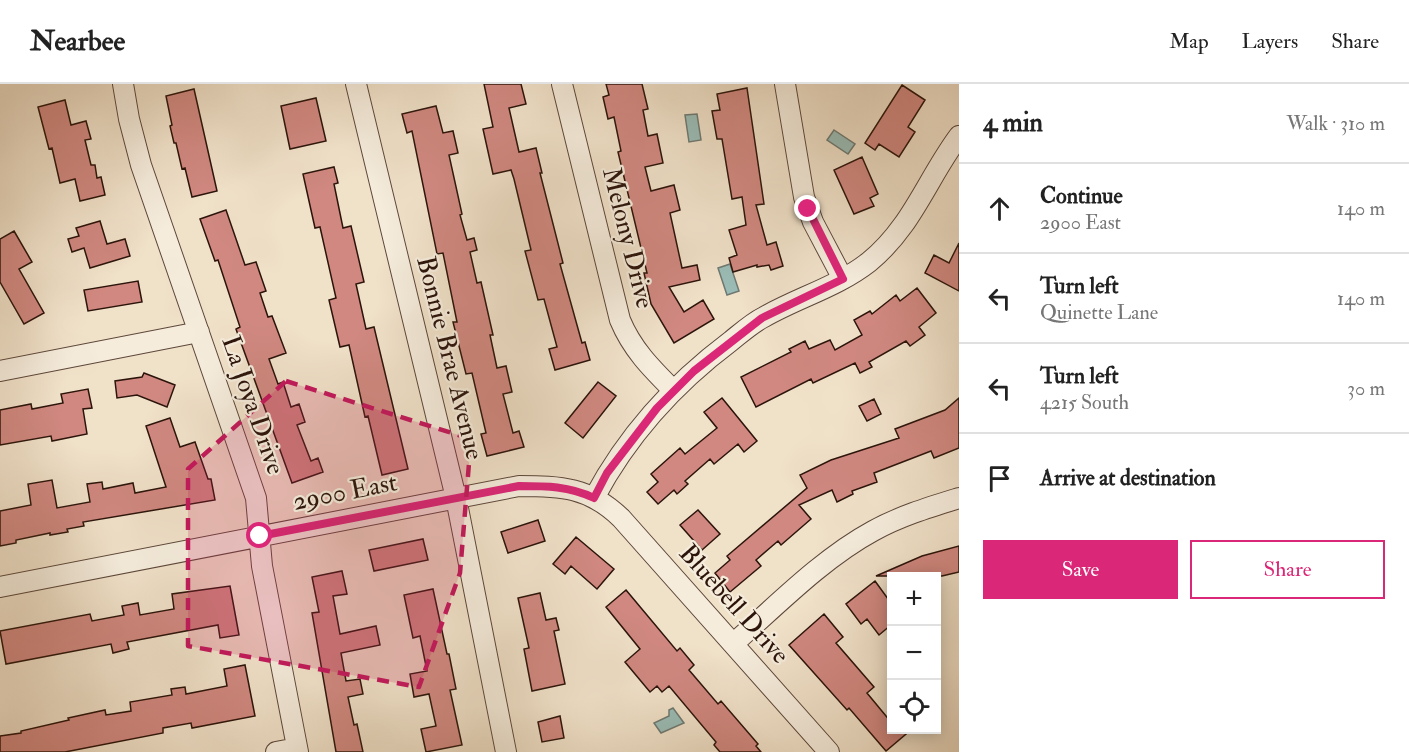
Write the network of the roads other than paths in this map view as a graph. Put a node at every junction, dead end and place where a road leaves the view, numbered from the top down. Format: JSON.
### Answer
{"nodes":[{"id":1,"x":123,"y":84,"type":"edge"},
{"id":2,"x":356,"y":84,"type":"edge"},
{"id":3,"x":562,"y":84,"type":"edge"},
{"id":4,"x":785,"y":84,"type":"edge"},
{"id":5,"x":959,"y":136,"type":"edge"},
{"id":6,"x":843,"y":279,"type":"junction"},
{"id":7,"x":199,"y":332,"type":"junction"},
{"id":8,"x":0,"y":370,"type":"edge"},
{"id":9,"x":673,"y":390,"type":"junction"},
{"id":10,"x":456,"y":498,"type":"junction"},
{"id":11,"x":594,"y":498,"type":"junction"},
{"id":12,"x":959,"y":498,"type":"edge"},
{"id":13,"x":260,"y":536,"type":"junction"},
{"id":14,"x":0,"y":586,"type":"edge"},
{"id":15,"x":733,"y":644,"type":"junction"},
{"id":16,"x":297,"y":750,"type":"edge"},
{"id":17,"x":276,"y":752,"type":"edge"},
{"id":18,"x":506,"y":752,"type":"edge"},
{"id":19,"x":829,"y":752,"type":"edge"}],
"edges":[{"from":1,"to":7,"type":"street","name":"La Joya Drive"},
{"from":2,"to":10,"type":"street","name":"Bonnie Brae Avenue"},
{"from":3,"to":9,"type":"street","name":"Melony Drive"},
{"from":4,"to":6,"type":"street"},
{"from":5,"to":6,"type":"street"},
{"from":6,"to":9,"type":"street"},
{"from":7,"to":8,"type":"street"},
{"from":7,"to":13,"type":"street","name":"La Joya Drive"},
{"from":9,"to":11,"type":"street"},
{"from":10,"to":11,"type":"street","name":"2900 East"},
{"from":10,"to":13,"type":"street","name":"2900 East"},
{"from":10,"to":18,"type":"street","name":"Bonnie Brae Avenue"},
{"from":11,"to":15,"type":"street","name":"Bluebell Drive"},
{"from":12,"to":15,"type":"street"},
{"from":13,"to":14,"type":"street","name":"2900 East"},
{"from":13,"to":16,"type":"street","name":"La Joya Drive"},
{"from":15,"to":19,"type":"street","name":"Bluebell Drive"},
{"from":16,"to":17,"type":"street"}]}
